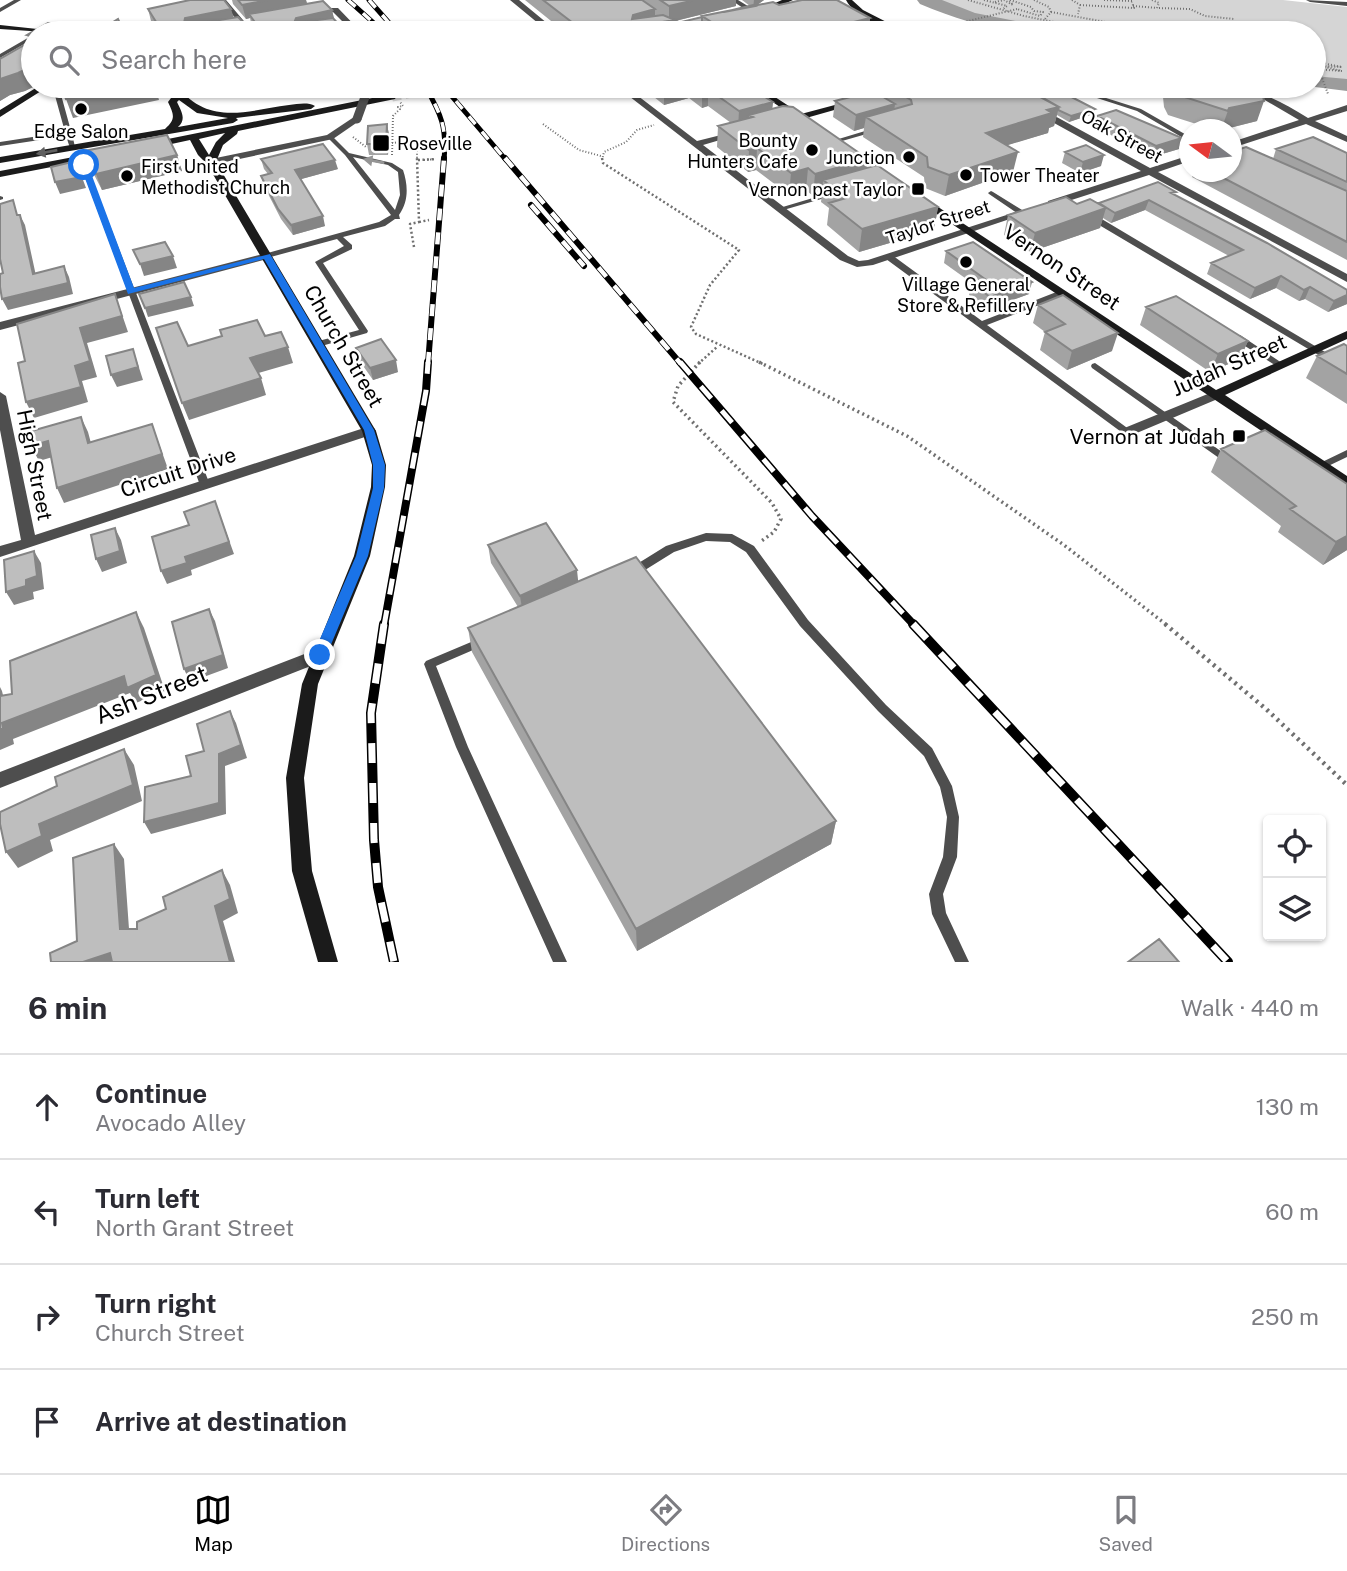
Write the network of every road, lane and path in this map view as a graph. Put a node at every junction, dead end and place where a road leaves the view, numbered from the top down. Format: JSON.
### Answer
{"nodes":[{"id":1,"x":18,"y":0,"type":"edge"},
{"id":2,"x":223,"y":0,"type":"edge"},
{"id":3,"x":514,"y":0,"type":"edge"},
{"id":4,"x":734,"y":0,"type":"edge"},
{"id":5,"x":751,"y":0,"type":"edge"},
{"id":6,"x":789,"y":0,"type":"edge"},
{"id":7,"x":968,"y":0,"type":"edge"},
{"id":8,"x":985,"y":0,"type":"edge"},
{"id":9,"x":1009,"y":0,"type":"edge"},
{"id":10,"x":1023,"y":0,"type":"edge"},
{"id":11,"x":1034,"y":0,"type":"edge"},
{"id":12,"x":1072,"y":0,"type":"edge"},
{"id":13,"x":1104,"y":0,"type":"edge"},
{"id":14,"x":1152,"y":0,"type":"edge"},
{"id":15,"x":1310,"y":0,"type":"edge"},
{"id":16,"x":996,"y":1,"type":"edge"},
{"id":17,"x":1042,"y":3,"type":"junction"},
{"id":18,"x":1132,"y":3,"type":"edge"},
{"id":19,"x":846,"y":4,"type":"edge"},
{"id":20,"x":1021,"y":4,"type":"junction"},
{"id":21,"x":1347,"y":4,"type":"edge"},
{"id":22,"x":1027,"y":5,"type":"junction"},
{"id":23,"x":1080,"y":5,"type":"junction"},
{"id":24,"x":1103,"y":5,"type":"junction"},
{"id":25,"x":797,"y":6,"type":"edge"},
{"id":26,"x":748,"y":8,"type":"junction"},
{"id":27,"x":1157,"y":8,"type":"junction"},
{"id":28,"x":1017,"y":9,"type":"junction"},
{"id":29,"x":0,"y":10,"type":"edge"},
{"id":30,"x":1001,"y":10,"type":"junction"},
{"id":31,"x":1051,"y":12,"type":"junction"},
{"id":32,"x":303,"y":13,"type":"edge"},
{"id":33,"x":785,"y":13,"type":"edge"},
{"id":34,"x":735,"y":14,"type":"joint"},
{"id":35,"x":1078,"y":14,"type":"junction"},
{"id":36,"x":774,"y":15,"type":"junction"},
{"id":37,"x":1234,"y":19,"type":"dead end"},
{"id":38,"x":750,"y":20,"type":"edge"},
{"id":39,"x":1044,"y":20,"type":"junction"},
{"id":40,"x":240,"y":21,"type":"edge"},
{"id":41,"x":347,"y":21,"type":"edge"},
{"id":42,"x":540,"y":21,"type":"edge"},
{"id":43,"x":869,"y":21,"type":"edge"},
{"id":44,"x":878,"y":21,"type":"edge"},
{"id":45,"x":968,"y":21,"type":"edge"},
{"id":46,"x":1049,"y":21,"type":"edge"},
{"id":47,"x":1098,"y":21,"type":"edge"},
{"id":48,"x":0,"y":27,"type":"edge"},
{"id":49,"x":21,"y":30,"type":"edge"},
{"id":50,"x":21,"y":44,"type":"edge"},
{"id":51,"x":0,"y":56,"type":"edge"},
{"id":52,"x":1326,"y":63,"type":"edge"},
{"id":53,"x":1326,"y":64,"type":"edge"},
{"id":54,"x":1326,"y":66,"type":"edge"},
{"id":55,"x":1347,"y":66,"type":"edge"},
{"id":56,"x":1326,"y":68,"type":"edge"},
{"id":57,"x":1326,"y":71,"type":"edge"},
{"id":58,"x":1326,"y":89,"type":"edge"},
{"id":59,"x":1328,"y":94,"type":"dead end"},
{"id":60,"x":25,"y":98,"type":"edge"},
{"id":61,"x":59,"y":98,"type":"edge"},
{"id":62,"x":173,"y":98,"type":"edge"},
{"id":63,"x":182,"y":98,"type":"edge"},
{"id":64,"x":365,"y":98,"type":"edge"},
{"id":65,"x":370,"y":98,"type":"edge"},
{"id":66,"x":378,"y":98,"type":"tunnel mouth"},
{"id":67,"x":395,"y":98,"type":"edge"},
{"id":68,"x":636,"y":98,"type":"edge"},
{"id":69,"x":771,"y":98,"type":"edge"},
{"id":70,"x":871,"y":98,"type":"edge"},
{"id":71,"x":1102,"y":98,"type":"edge"},
{"id":72,"x":1268,"y":98,"type":"edge"},
{"id":73,"x":867,"y":99,"type":"junction"},
{"id":74,"x":877,"y":105,"type":"edge"},
{"id":75,"x":1124,"y":105,"type":"junction"},
{"id":76,"x":311,"y":106,"type":"junction"},
{"id":77,"x":1034,"y":108,"type":"edge"},
{"id":78,"x":1347,"y":108,"type":"edge"},
{"id":79,"x":1117,"y":109,"type":"edge"},
{"id":80,"x":0,"y":114,"type":"edge"},
{"id":81,"x":799,"y":117,"type":"junction"},
{"id":82,"x":666,"y":121,"type":"junction"},
{"id":83,"x":783,"y":121,"type":"edge"},
{"id":84,"x":1307,"y":121,"type":"junction"},
{"id":85,"x":543,"y":124,"type":"dead end"},
{"id":86,"x":246,"y":127,"type":"junction"},
{"id":87,"x":814,"y":127,"type":"edge"},
{"id":88,"x":882,"y":128,"type":"edge"},
{"id":89,"x":169,"y":131,"type":"junction"},
{"id":90,"x":744,"y":131,"type":"edge"},
{"id":91,"x":69,"y":133,"type":"junction"},
{"id":92,"x":825,"y":134,"type":"edge"},
{"id":93,"x":1179,"y":134,"type":"edge"},
{"id":94,"x":334,"y":135,"type":"junction"},
{"id":95,"x":193,"y":137,"type":"junction"},
{"id":96,"x":1347,"y":139,"type":"edge"},
{"id":97,"x":436,"y":141,"type":"dead end"},
{"id":98,"x":835,"y":141,"type":"junction"},
{"id":99,"x":417,"y":143,"type":"dead end"},
{"id":100,"x":1242,"y":143,"type":"edge"},
{"id":101,"x":0,"y":144,"type":"edge"},
{"id":102,"x":695,"y":144,"type":"junction"},
{"id":103,"x":72,"y":147,"type":"junction"},
{"id":104,"x":846,"y":149,"type":"edge"},
{"id":105,"x":347,"y":154,"type":"junction"},
{"id":106,"x":601,"y":156,"type":"junction"},
{"id":107,"x":81,"y":158,"type":"junction"},
{"id":108,"x":436,"y":159,"type":"dead end"},
{"id":109,"x":0,"y":160,"type":"edge"},
{"id":110,"x":380,"y":160,"type":"junction"},
{"id":111,"x":418,"y":160,"type":"dead end"},
{"id":112,"x":211,"y":162,"type":"junction"},
{"id":113,"x":1179,"y":162,"type":"edge"},
{"id":114,"x":1150,"y":171,"type":"junction"},
{"id":115,"x":0,"y":174,"type":"edge"},
{"id":116,"x":848,"y":190,"type":"edge"},
{"id":117,"x":913,"y":193,"type":"edge"},
{"id":118,"x":991,"y":193,"type":"dead end"},
{"id":119,"x":1063,"y":200,"type":"junction"},
{"id":120,"x":1075,"y":207,"type":"edge"},
{"id":121,"x":780,"y":209,"type":"junction"},
{"id":122,"x":1033,"y":210,"type":"junction"},
{"id":123,"x":1087,"y":214,"type":"edge"},
{"id":124,"x":397,"y":217,"type":"junction"},
{"id":125,"x":429,"y":220,"type":"dead end"},
{"id":126,"x":419,"y":222,"type":"dead end"},
{"id":127,"x":969,"y":230,"type":"junction"},
{"id":128,"x":338,"y":236,"type":"junction"},
{"id":129,"x":267,"y":256,"type":"junction"},
{"id":130,"x":889,"y":257,"type":"junction"},
{"id":131,"x":1347,"y":279,"type":"edge"},
{"id":132,"x":131,"y":292,"type":"junction"},
{"id":133,"x":1062,"y":293,"type":"junction"},
{"id":134,"x":0,"y":326,"type":"edge"},
{"id":135,"x":980,"y":326,"type":"junction"},
{"id":136,"x":1224,"y":329,"type":"edge"},
{"id":137,"x":1347,"y":335,"type":"edge"},
{"id":138,"x":318,"y":344,"type":"junction"},
{"id":139,"x":718,"y":346,"type":"junction"},
{"id":140,"x":1314,"y":350,"type":"junction"},
{"id":141,"x":1281,"y":365,"type":"junction"},
{"id":142,"x":1095,"y":366,"type":"dead end"},
{"id":143,"x":1347,"y":369,"type":"edge"},
{"id":144,"x":1215,"y":395,"type":"junction"},
{"id":145,"x":0,"y":396,"type":"edge"},
{"id":146,"x":1166,"y":415,"type":"junction"},
{"id":147,"x":369,"y":430,"type":"junction"},
{"id":148,"x":1127,"y":432,"type":"joint"},
{"id":149,"x":1347,"y":453,"type":"edge"},
{"id":150,"x":1222,"y":456,"type":"edge"},
{"id":151,"x":1321,"y":466,"type":"junction"},
{"id":152,"x":1347,"y":483,"type":"edge"},
{"id":153,"x":205,"y":485,"type":"junction"},
{"id":154,"x":29,"y":543,"type":"junction"},
{"id":155,"x":750,"y":549,"type":"junction"},
{"id":156,"x":0,"y":552,"type":"edge"},
{"id":157,"x":623,"y":576,"type":"edge"},
{"id":158,"x":497,"y":634,"type":"edge"},
{"id":159,"x":320,"y":655,"type":"junction"},
{"id":160,"x":0,"y":780,"type":"edge"},
{"id":161,"x":1347,"y":785,"type":"edge"},
{"id":162,"x":325,"y":961,"type":"edge"},
{"id":163,"x":561,"y":962,"type":"edge"},
{"id":164,"x":962,"y":962,"type":"edge"}],
"edges":[{"from":1,"to":29,"type":"lane"},
{"from":2,"to":40,"type":"lane"},
{"from":3,"to":42,"type":"street"},
{"from":4,"to":26,"type":"lane"},
{"from":5,"to":26,"type":"lane"},
{"from":6,"to":34,"type":"main road"},
{"from":7,"to":30,"type":"path"},
{"from":8,"to":16,"type":"path"},
{"from":9,"to":16,"type":"path"},
{"from":9,"to":20,"type":"path"},
{"from":10,"to":20,"type":"path"},
{"from":11,"to":17,"type":"path"},
{"from":12,"to":23,"type":"path"},
{"from":13,"to":18,"type":"path"},
{"from":13,"to":24,"type":"path"},
{"from":14,"to":27,"type":"path"},
{"from":15,"to":21,"type":"street"},
{"from":16,"to":30,"type":"path"},
{"from":17,"to":22,"type":"path"},
{"from":17,"to":31,"type":"path"},
{"from":18,"to":24,"type":"path"},
{"from":18,"to":27,"type":"path"},
{"from":19,"to":43,"type":"main road"},
{"from":19,"to":44,"type":"main road"},
{"from":20,"to":22,"type":"path"},
{"from":22,"to":28,"type":"path"},
{"from":22,"to":28,"type":"path"},
{"from":23,"to":24,"type":"path"},
{"from":23,"to":35,"type":"path"},
{"from":25,"to":36,"type":"main road"},
{"from":26,"to":34,"type":"lane"},
{"from":27,"to":37,"type":"path"},
{"from":28,"to":45,"type":"path","bridge":true},
{"from":30,"to":39,"type":"path"},
{"from":31,"to":35,"type":"path"},
{"from":31,"to":39,"type":"path"},
{"from":32,"to":41,"type":"street"},
{"from":33,"to":36,"type":"main road"},
{"from":35,"to":47,"type":"path"},
{"from":36,"to":38,"type":"main road"},
{"from":39,"to":46,"type":"path"},
{"from":48,"to":49,"type":"main road"},
{"from":50,"to":51,"type":"lane"},
{"from":52,"to":55,"type":"path"},
{"from":53,"to":54,"type":"path"},
{"from":56,"to":57,"type":"path"},
{"from":58,"to":59,"type":"path"},
{"from":60,"to":80,"type":"main road"},
{"from":61,"to":91,"type":"lane"},
{"from":62,"to":89,"type":"main road"},
{"from":63,"to":76,"type":"main road"},
{"from":64,"to":94,"type":"street","bridge":true},
{"from":65,"to":76,"type":"main road"},
{"from":66,"to":86,"type":"main road"},
{"from":67,"to":110,"type":"path"},
{"from":68,"to":82,"type":"street"},
{"from":69,"to":81,"type":"main road"},
{"from":70,"to":73,"type":"main road"},
{"from":71,"to":75,"type":"lane"},
{"from":72,"to":84,"type":"street"},
{"from":73,"to":74,"type":"lane"},
{"from":73,"to":81,"type":"main road"},
{"from":75,"to":79,"type":"lane"},
{"from":75,"to":93,"type":"lane"},
{"from":76,"to":89,"type":"main road"},
{"from":77,"to":114,"type":"street","name":"Oak Street"},
{"from":78,"to":84,"type":"street"},
{"from":81,"to":83,"type":"street"},
{"from":81,"to":87,"type":"main road"},
{"from":82,"to":102,"type":"street"},
{"from":82,"to":106,"type":"path"},
{"from":84,"to":96,"type":"street"},
{"from":84,"to":100,"type":"street"},
{"from":85,"to":106,"type":"path"},
{"from":86,"to":95,"type":"main road"},
{"from":86,"to":112,"type":"main road"},
{"from":88,"to":98,"type":"lane"},
{"from":89,"to":103,"type":"main road"},
{"from":90,"to":102,"type":"street"},
{"from":91,"to":101,"type":"lane"},
{"from":91,"to":103,"type":"lane"},
{"from":92,"to":98,"type":"main road"},
{"from":94,"to":105,"type":"lane"},
{"from":94,"to":110,"type":"path"},
{"from":94,"to":112,"type":"street"},
{"from":95,"to":107,"type":"main road"},
{"from":95,"to":112,"type":"main road","name":"Church Street"},
{"from":97,"to":99,"type":"path"},
{"from":98,"to":104,"type":"main road"},
{"from":102,"to":121,"type":"street"},
{"from":103,"to":109,"type":"main road","one_way":true},
{"from":110,"to":105,"type":"lane","one_way":true},
{"from":105,"to":124,"type":"lane"},
{"from":106,"to":139,"type":"path"},
{"from":107,"to":115,"type":"main road"},
{"from":107,"to":132,"type":"lane"},
{"from":108,"to":111,"type":"path"},
{"from":110,"to":124,"type":"lane"},
{"from":112,"to":129,"type":"main road","name":"Church Street"},
{"from":113,"to":114,"type":"street","name":"Taylor Street"},
{"from":114,"to":119,"type":"street","name":"Taylor Street"},
{"from":114,"to":131,"type":"street","name":"Oak Street"},
{"from":116,"to":121,"type":"lane"},
{"from":117,"to":127,"type":"main road","name":"Vernon Street"},
{"from":118,"to":122,"type":"lane"},
{"from":119,"to":120,"type":"lane"},
{"from":119,"to":122,"type":"street","name":"Taylor Street"},
{"from":121,"to":130,"type":"street","name":"Taylor Street"},
{"from":122,"to":127,"type":"street","name":"Taylor Street"},
{"from":123,"to":140,"type":"lane"},
{"from":124,"to":128,"type":"lane"},
{"from":125,"to":126,"type":"path"},
{"from":127,"to":130,"type":"street","name":"Taylor Street"},
{"from":127,"to":133,"type":"main road","name":"Vernon Street"},
{"from":128,"to":129,"type":"lane"},
{"from":128,"to":138,"type":"lane"},
{"from":129,"to":132,"type":"street"},
{"from":129,"to":138,"type":"main road","name":"Church Street"},
{"from":130,"to":135,"type":"lane"},
{"from":132,"to":134,"type":"street"},
{"from":132,"to":153,"type":"lane"},
{"from":133,"to":135,"type":"lane"},
{"from":133,"to":144,"type":"main road","name":"Vernon Street"},
{"from":135,"to":148,"type":"lane"},
{"from":136,"to":141,"type":"lane"},
{"from":137,"to":140,"type":"main road","name":"Judah Street"},
{"from":138,"to":147,"type":"main road","name":"Church Street"},
{"from":139,"to":155,"type":"path"},
{"from":139,"to":161,"type":"path"},
{"from":140,"to":141,"type":"main road","name":"Judah Street"},
{"from":140,"to":143,"type":"lane"},
{"from":141,"to":144,"type":"main road","name":"Judah Street"},
{"from":142,"to":146,"type":"lane"},
{"from":144,"to":146,"type":"street","name":"Judah Street"},
{"from":144,"to":151,"type":"main road","name":"Vernon Street"},
{"from":145,"to":154,"type":"street","name":"High Street"},
{"from":146,"to":148,"type":"street","name":"Judah Street"},
{"from":146,"to":150,"type":"lane"},
{"from":147,"to":153,"type":"street","name":"Circuit Drive"},
{"from":147,"to":159,"type":"main road","name":"Church Street"},
{"from":149,"to":151,"type":"lane"},
{"from":151,"to":152,"type":"main road","name":"Vernon Street"},
{"from":153,"to":154,"type":"street","name":"Circuit Drive"},
{"from":154,"to":156,"type":"street","name":"Circuit Drive"},
{"from":155,"to":157,"type":"lane"},
{"from":155,"to":164,"type":"lane"},
{"from":158,"to":163,"type":"lane"},
{"from":159,"to":160,"type":"street","name":"Ash Street"},
{"from":159,"to":162,"type":"main road","name":"Church Street"}]}
